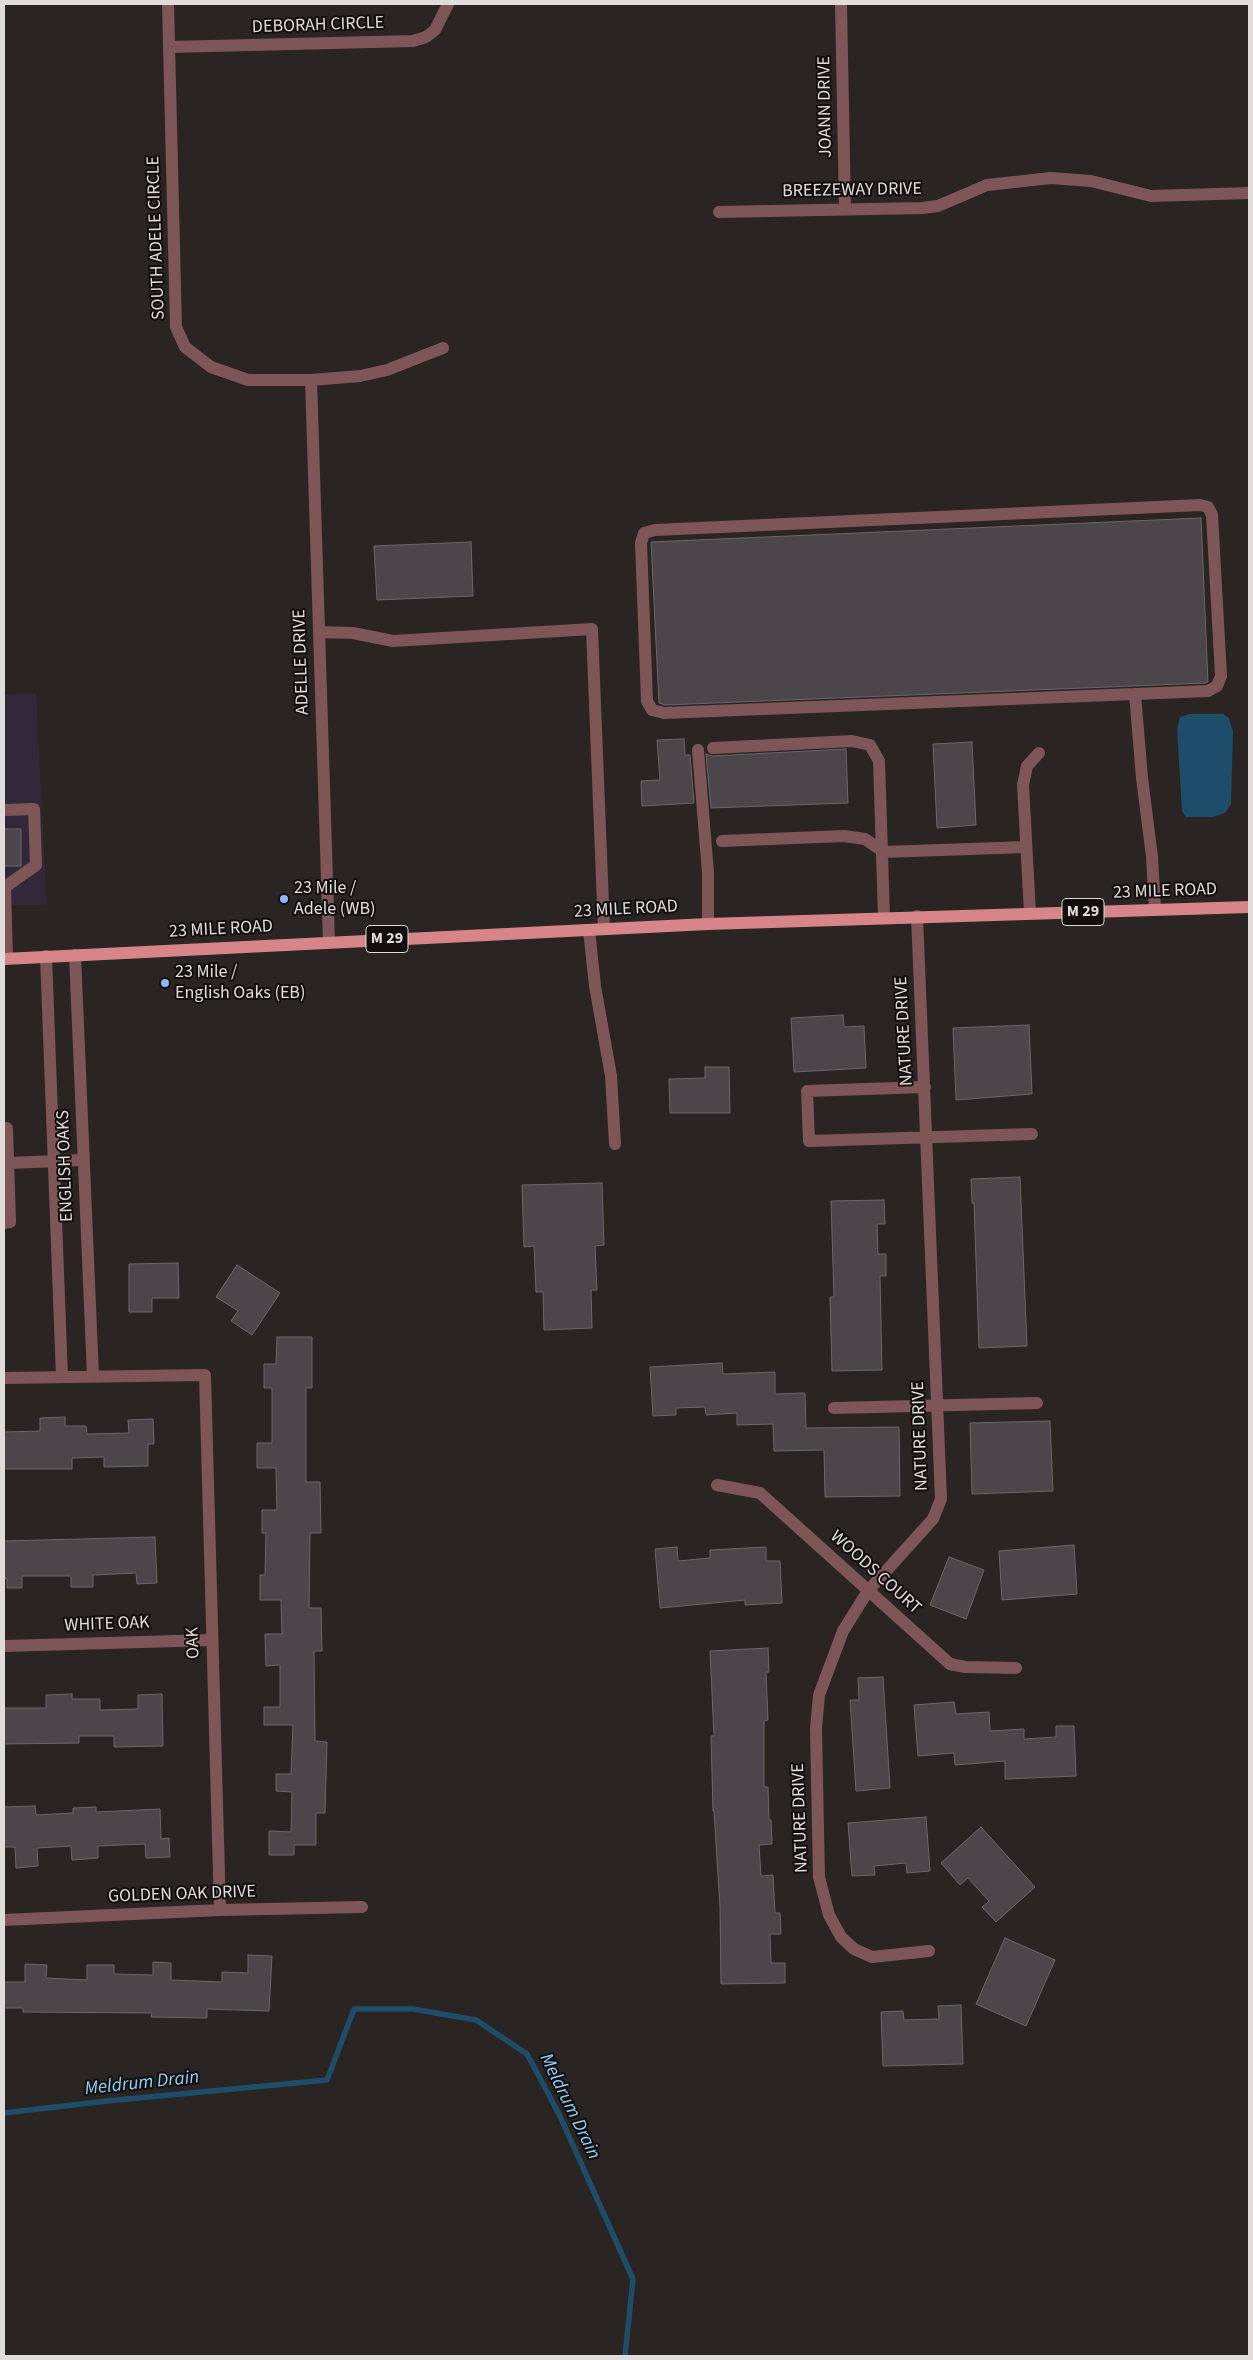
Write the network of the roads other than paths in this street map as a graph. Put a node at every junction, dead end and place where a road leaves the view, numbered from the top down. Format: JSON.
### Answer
{"nodes":[{"id":1,"x":168,"y":4,"type":"edge"},
{"id":2,"x":448,"y":4,"type":"edge"},
{"id":3,"x":841,"y":4,"type":"edge"},
{"id":4,"x":170,"y":47,"type":"junction"},
{"id":5,"x":1249,"y":193,"type":"edge"},
{"id":6,"x":846,"y":209,"type":"junction"},
{"id":7,"x":719,"y":212,"type":"dead end"},
{"id":8,"x":444,"y":348,"type":"dead end"},
{"id":9,"x":311,"y":380,"type":"junction"},
{"id":10,"x":319,"y":632,"type":"junction"},
{"id":11,"x":1135,"y":694,"type":"junction"},
{"id":12,"x":713,"y":748,"type":"dead end"},
{"id":13,"x":698,"y":750,"type":"dead end"},
{"id":14,"x":1039,"y":753,"type":"dead end"},
{"id":15,"x":4,"y":810,"type":"edge"},
{"id":16,"x":722,"y":841,"type":"dead end"},
{"id":17,"x":1026,"y":847,"type":"junction"},
{"id":18,"x":884,"y":852,"type":"junction"},
{"id":19,"x":1249,"y":907,"type":"edge"},
{"id":20,"x":1155,"y":909,"type":"junction"},
{"id":21,"x":1030,"y":913,"type":"junction"},
{"id":22,"x":917,"y":916,"type":"junction"},
{"id":23,"x":884,"y":917,"type":"junction"},
{"id":24,"x":708,"y":924,"type":"junction"},
{"id":25,"x":604,"y":929,"type":"junction"},
{"id":26,"x":589,"y":930,"type":"junction"},
{"id":27,"x":328,"y":942,"type":"junction"},
{"id":28,"x":75,"y":955,"type":"junction"},
{"id":29,"x":46,"y":956,"type":"junction"},
{"id":30,"x":5,"y":958,"type":"edge"},
{"id":31,"x":925,"y":1087,"type":"junction"},
{"id":32,"x":4,"y":1128,"type":"edge"},
{"id":33,"x":1032,"y":1134,"type":"dead end"},
{"id":34,"x":925,"y":1138,"type":"junction"},
{"id":35,"x":615,"y":1144,"type":"dead end"},
{"id":36,"x":83,"y":1160,"type":"junction"},
{"id":37,"x":9,"y":1162,"type":"junction"},
{"id":38,"x":54,"y":1162,"type":"junction"},
{"id":39,"x":4,"y":1223,"type":"edge"},
{"id":40,"x":93,"y":1376,"type":"junction"},
{"id":41,"x":62,"y":1377,"type":"junction"},
{"id":42,"x":4,"y":1378,"type":"edge"},
{"id":43,"x":1037,"y":1402,"type":"dead end"},
{"id":44,"x":938,"y":1405,"type":"junction"},
{"id":45,"x":834,"y":1408,"type":"dead end"},
{"id":46,"x":717,"y":1485,"type":"dead end"},
{"id":47,"x":868,"y":1591,"type":"junction"},
{"id":48,"x":211,"y":1640,"type":"junction"},
{"id":49,"x":4,"y":1646,"type":"edge"},
{"id":50,"x":1016,"y":1668,"type":"dead end"},
{"id":51,"x":362,"y":1907,"type":"dead end"},
{"id":52,"x":220,"y":1910,"type":"junction"},
{"id":53,"x":4,"y":1920,"type":"edge"},
{"id":54,"x":929,"y":1950,"type":"dead end"}],
"edges":[{"from":1,"to":4,"type":"street","name":"SOUTH ADELE CIRCLE"},
{"from":2,"to":4,"type":"street","name":"DEBORAH CIRCLE"},
{"from":3,"to":6,"type":"street","name":"JOANN DRIVE"},
{"from":4,"to":9,"type":"street","name":"SOUTH ADELE CIRCLE"},
{"from":5,"to":6,"type":"street","name":"BREEZEWAY DRIVE"},
{"from":6,"to":7,"type":"street","name":"BREEZEWAY DRIVE"},
{"from":8,"to":9,"type":"street","name":"SOUTH ADELE CIRCLE"},
{"from":9,"to":10,"type":"street","name":"ADELLE DRIVE"},
{"from":10,"to":25,"type":"street"},
{"from":10,"to":27,"type":"street","name":"ADELLE DRIVE"},
{"from":11,"to":11,"type":"street"},
{"from":11,"to":20,"type":"street"},
{"from":12,"to":18,"type":"street"},
{"from":13,"to":24,"type":"street"},
{"from":14,"to":17,"type":"street"},
{"from":15,"to":30,"type":"street"},
{"from":16,"to":18,"type":"street"},
{"from":17,"to":18,"type":"street"},
{"from":17,"to":21,"type":"street"},
{"from":18,"to":23,"type":"street"},
{"from":19,"to":20,"type":"main road","name":"23 MILE ROAD","number":"M 29"},
{"from":20,"to":21,"type":"main road","name":"23 MILE ROAD","number":"M 29"},
{"from":21,"to":22,"type":"main road","name":"23 MILE ROAD","number":"M 29"},
{"from":22,"to":23,"type":"main road","name":"23 MILE ROAD","number":"M 29"},
{"from":22,"to":31,"type":"street","name":"NATURE DRIVE"},
{"from":23,"to":24,"type":"main road","name":"23 MILE ROAD","number":"M 29"},
{"from":24,"to":25,"type":"main road","name":"23 MILE ROAD","number":"M 29"},
{"from":25,"to":26,"type":"main road","name":"23 MILE ROAD","number":"M 29"},
{"from":26,"to":27,"type":"main road","name":"23 MILE ROAD","number":"M 29"},
{"from":26,"to":35,"type":"street"},
{"from":27,"to":28,"type":"main road","name":"23 MILE ROAD","number":"M 29"},
{"from":28,"to":29,"type":"main road","name":"23 MILE ROAD","number":"M 29"},
{"from":28,"to":36,"type":"street","name":"ENGLISH OAKS"},
{"from":29,"to":30,"type":"main road","name":"23 MILE ROAD","number":"M 29"},
{"from":29,"to":38,"type":"street","name":"ENGLISH OAKS"},
{"from":31,"to":34,"type":"street","name":"NATURE DRIVE"},
{"from":31,"to":34,"type":"street"},
{"from":32,"to":37,"type":"street"},
{"from":33,"to":34,"type":"street"},
{"from":34,"to":44,"type":"street","name":"NATURE DRIVE"},
{"from":36,"to":38,"type":"street"},
{"from":36,"to":40,"type":"street","name":"ENGLISH OAKS"},
{"from":37,"to":38,"type":"street"},
{"from":37,"to":39,"type":"street"},
{"from":38,"to":41,"type":"street","name":"ENGLISH OAKS"},
{"from":40,"to":41,"type":"street"},
{"from":40,"to":48,"type":"street","name":"OAK"},
{"from":41,"to":42,"type":"street"},
{"from":43,"to":44,"type":"street"},
{"from":44,"to":45,"type":"street"},
{"from":44,"to":47,"type":"street","name":"NATURE DRIVE"},
{"from":46,"to":47,"type":"street","name":"WOODS COURT"},
{"from":47,"to":50,"type":"street","name":"WOODS COURT"},
{"from":47,"to":54,"type":"street","name":"NATURE DRIVE"},
{"from":48,"to":49,"type":"street","name":"WHITE OAK"},
{"from":48,"to":52,"type":"street","name":"OAK"},
{"from":51,"to":52,"type":"street","name":"GOLDEN OAK DRIVE"},
{"from":52,"to":53,"type":"street","name":"GOLDEN OAK DRIVE"}]}
